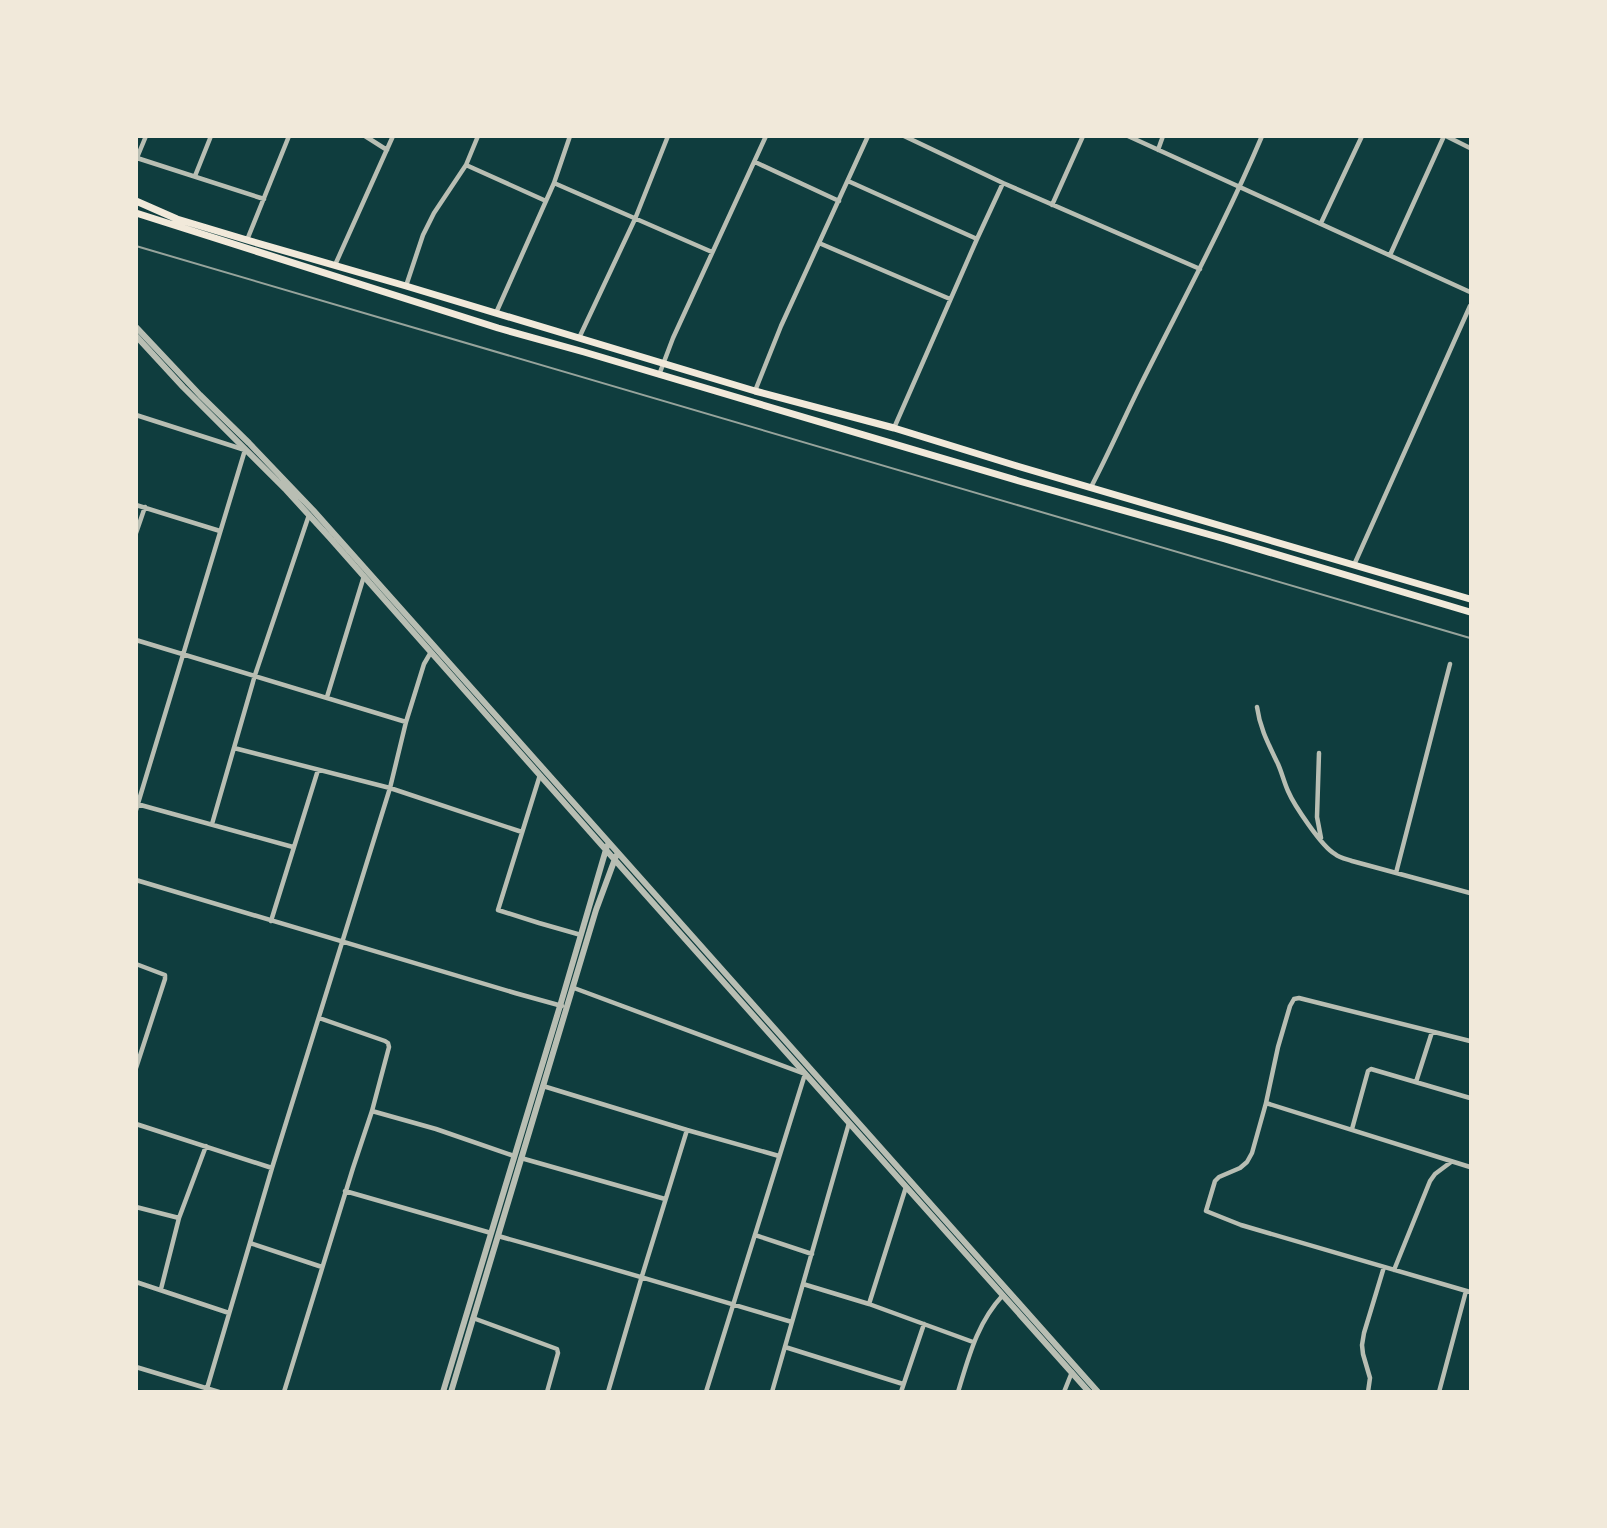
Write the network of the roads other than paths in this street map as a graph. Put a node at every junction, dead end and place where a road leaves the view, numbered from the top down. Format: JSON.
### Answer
{"nodes":[{"id":1,"x":146,"y":136,"type":"edge"},
{"id":2,"x":211,"y":136,"type":"edge"},
{"id":3,"x":289,"y":136,"type":"edge"},
{"id":4,"x":365,"y":136,"type":"edge"},
{"id":5,"x":393,"y":136,"type":"edge"},
{"id":6,"x":478,"y":136,"type":"edge"},
{"id":7,"x":570,"y":136,"type":"edge"},
{"id":8,"x":668,"y":136,"type":"edge"},
{"id":9,"x":766,"y":136,"type":"edge"},
{"id":10,"x":868,"y":136,"type":"edge"},
{"id":11,"x":904,"y":136,"type":"edge"},
{"id":12,"x":1083,"y":136,"type":"edge"},
{"id":13,"x":1128,"y":136,"type":"edge"},
{"id":14,"x":1163,"y":136,"type":"edge"},
{"id":15,"x":1262,"y":136,"type":"edge"},
{"id":16,"x":1362,"y":136,"type":"edge"},
{"id":17,"x":1445,"y":136,"type":"edge"},
{"id":18,"x":1470,"y":148,"type":"edge"},
{"id":19,"x":387,"y":150,"type":"junction"},
{"id":20,"x":1158,"y":150,"type":"junction"},
{"id":21,"x":137,"y":159,"type":"edge"},
{"id":22,"x":755,"y":162,"type":"junction"},
{"id":23,"x":466,"y":165,"type":"junction"},
{"id":24,"x":195,"y":176,"type":"junction"},
{"id":25,"x":848,"y":181,"type":"junction"},
{"id":26,"x":554,"y":183,"type":"junction"},
{"id":27,"x":1003,"y":183,"type":"junction"},
{"id":28,"x":1240,"y":187,"type":"junction"},
{"id":29,"x":264,"y":199,"type":"junction"},
{"id":30,"x":136,"y":201,"type":"edge"},
{"id":31,"x":546,"y":201,"type":"junction"},
{"id":32,"x":839,"y":201,"type":"junction"},
{"id":33,"x":1052,"y":205,"type":"junction"},
{"id":34,"x":136,"y":213,"type":"edge"},
{"id":35,"x":635,"y":219,"type":"junction"},
{"id":36,"x":1321,"y":223,"type":"junction"},
{"id":37,"x":977,"y":239,"type":"junction"},
{"id":38,"x":247,"y":240,"type":"junction"},
{"id":39,"x":819,"y":243,"type":"junction"},
{"id":40,"x":712,"y":252,"type":"junction"},
{"id":41,"x":1390,"y":255,"type":"junction"},
{"id":42,"x":335,"y":265,"type":"junction"},
{"id":43,"x":1200,"y":269,"type":"junction"},
{"id":44,"x":406,"y":286,"type":"junction"},
{"id":45,"x":1470,"y":292,"type":"edge"},
{"id":46,"x":950,"y":299,"type":"junction"},
{"id":47,"x":1470,"y":306,"type":"edge"},
{"id":48,"x":496,"y":313,"type":"junction"},
{"id":49,"x":136,"y":327,"type":"edge"},
{"id":50,"x":136,"y":336,"type":"edge"},
{"id":51,"x":579,"y":338,"type":"junction"},
{"id":52,"x":663,"y":363,"type":"junction"},
{"id":53,"x":659,"y":375,"type":"junction"},
{"id":54,"x":755,"y":390,"type":"junction"},
{"id":55,"x":136,"y":416,"type":"edge"},
{"id":56,"x":223,"y":423,"type":"junction"},
{"id":57,"x":894,"y":428,"type":"junction"},
{"id":58,"x":245,"y":450,"type":"junction"},
{"id":59,"x":1091,"y":487,"type":"junction"},
{"id":60,"x":136,"y":504,"type":"edge"},
{"id":61,"x":145,"y":507,"type":"junction"},
{"id":62,"x":309,"y":515,"type":"junction"},
{"id":63,"x":220,"y":531,"type":"junction"},
{"id":64,"x":136,"y":533,"type":"edge"},
{"id":65,"x":1354,"y":565,"type":"junction"},
{"id":66,"x":364,"y":576,"type":"junction"},
{"id":67,"x":1470,"y":599,"type":"edge"},
{"id":68,"x":1470,"y":612,"type":"edge"},
{"id":69,"x":136,"y":640,"type":"edge"},
{"id":70,"x":431,"y":652,"type":"junction"},
{"id":71,"x":183,"y":654,"type":"junction"},
{"id":72,"x":1450,"y":664,"type":"dead end"},
{"id":73,"x":255,"y":675,"type":"junction"},
{"id":74,"x":327,"y":697,"type":"junction"},
{"id":75,"x":1257,"y":708,"type":"dead end"},
{"id":76,"x":406,"y":722,"type":"junction"},
{"id":77,"x":234,"y":748,"type":"junction"},
{"id":78,"x":1318,"y":753,"type":"dead end"},
{"id":79,"x":318,"y":770,"type":"junction"},
{"id":80,"x":540,"y":774,"type":"junction"},
{"id":81,"x":390,"y":788,"type":"junction"},
{"id":82,"x":137,"y":806,"type":"edge"},
{"id":83,"x":212,"y":824,"type":"junction"},
{"id":84,"x":522,"y":832,"type":"junction"},
{"id":85,"x":1322,"y":840,"type":"junction"},
{"id":86,"x":607,"y":845,"type":"junction"},
{"id":87,"x":293,"y":847,"type":"junction"},
{"id":88,"x":616,"y":856,"type":"junction"},
{"id":89,"x":1396,"y":873,"type":"junction"},
{"id":90,"x":136,"y":879,"type":"edge"},
{"id":91,"x":1470,"y":893,"type":"edge"},
{"id":92,"x":271,"y":921,"type":"junction"},
{"id":93,"x":581,"y":935,"type":"junction"},
{"id":94,"x":343,"y":942,"type":"junction"},
{"id":95,"x":136,"y":964,"type":"edge"},
{"id":96,"x":574,"y":988,"type":"junction"},
{"id":97,"x":564,"y":1007,"type":"junction"},
{"id":98,"x":319,"y":1018,"type":"junction"},
{"id":99,"x":1432,"y":1032,"type":"junction"},
{"id":100,"x":1470,"y":1041,"type":"edge"},
{"id":101,"x":136,"y":1068,"type":"edge"},
{"id":102,"x":805,"y":1074,"type":"junction"},
{"id":103,"x":1416,"y":1082,"type":"junction"},
{"id":104,"x":543,"y":1086,"type":"junction"},
{"id":105,"x":1470,"y":1098,"type":"edge"},
{"id":106,"x":1266,"y":1103,"type":"junction"},
{"id":107,"x":372,"y":1111,"type":"junction"},
{"id":108,"x":849,"y":1123,"type":"junction"},
{"id":109,"x":136,"y":1124,"type":"edge"},
{"id":110,"x":687,"y":1130,"type":"junction"},
{"id":111,"x":1352,"y":1130,"type":"junction"},
{"id":112,"x":206,"y":1146,"type":"junction"},
{"id":113,"x":779,"y":1156,"type":"junction"},
{"id":114,"x":517,"y":1157,"type":"junction"},
{"id":115,"x":1451,"y":1162,"type":"junction"},
{"id":116,"x":1470,"y":1167,"type":"edge"},
{"id":117,"x":272,"y":1168,"type":"junction"},
{"id":118,"x":906,"y":1187,"type":"junction"},
{"id":119,"x":345,"y":1191,"type":"junction"},
{"id":120,"x":665,"y":1199,"type":"junction"},
{"id":121,"x":136,"y":1207,"type":"edge"},
{"id":122,"x":179,"y":1218,"type":"junction"},
{"id":123,"x":494,"y":1235,"type":"junction"},
{"id":124,"x":755,"y":1235,"type":"junction"},
{"id":125,"x":250,"y":1243,"type":"junction"},
{"id":126,"x":812,"y":1254,"type":"junction"},
{"id":127,"x":322,"y":1267,"type":"junction"},
{"id":128,"x":1384,"y":1268,"type":"junction"},
{"id":129,"x":1394,"y":1270,"type":"junction"},
{"id":130,"x":642,"y":1276,"type":"junction"},
{"id":131,"x":136,"y":1282,"type":"edge"},
{"id":132,"x":803,"y":1284,"type":"junction"},
{"id":133,"x":161,"y":1289,"type":"junction"},
{"id":134,"x":1468,"y":1291,"type":"edge"},
{"id":135,"x":1003,"y":1295,"type":"junction"},
{"id":136,"x":733,"y":1305,"type":"junction"},
{"id":137,"x":869,"y":1305,"type":"junction"},
{"id":138,"x":229,"y":1313,"type":"junction"},
{"id":139,"x":473,"y":1318,"type":"junction"},
{"id":140,"x":792,"y":1322,"type":"junction"},
{"id":141,"x":924,"y":1324,"type":"junction"},
{"id":142,"x":1047,"y":1340,"type":"junction"},
{"id":143,"x":973,"y":1342,"type":"junction"},
{"id":144,"x":785,"y":1347,"type":"junction"},
{"id":145,"x":138,"y":1367,"type":"edge"},
{"id":146,"x":1072,"y":1372,"type":"junction"},
{"id":147,"x":136,"y":1375,"type":"edge"},
{"id":148,"x":903,"y":1384,"type":"junction"},
{"id":149,"x":206,"y":1390,"type":"edge"},
{"id":150,"x":548,"y":1391,"type":"edge"},
{"id":151,"x":219,"y":1392,"type":"edge"},
{"id":152,"x":284,"y":1392,"type":"edge"},
{"id":153,"x":443,"y":1392,"type":"edge"},
{"id":154,"x":451,"y":1392,"type":"edge"},
{"id":155,"x":608,"y":1392,"type":"edge"},
{"id":156,"x":706,"y":1392,"type":"edge"},
{"id":157,"x":772,"y":1392,"type":"edge"},
{"id":158,"x":901,"y":1392,"type":"edge"},
{"id":159,"x":958,"y":1392,"type":"edge"},
{"id":160,"x":1064,"y":1392,"type":"edge"},
{"id":161,"x":1089,"y":1392,"type":"edge"},
{"id":162,"x":1098,"y":1392,"type":"edge"},
{"id":163,"x":1368,"y":1392,"type":"edge"},
{"id":164,"x":1439,"y":1392,"type":"edge"}],
"edges":[{"from":1,"to":21,"type":"street"},
{"from":2,"to":24,"type":"street"},
{"from":3,"to":29,"type":"street"},
{"from":4,"to":19,"type":"street"},
{"from":5,"to":19,"type":"street"},
{"from":6,"to":23,"type":"street"},
{"from":7,"to":26,"type":"street"},
{"from":8,"to":35,"type":"street"},
{"from":9,"to":22,"type":"street"},
{"from":10,"to":25,"type":"street"},
{"from":11,"to":27,"type":"street"},
{"from":12,"to":33,"type":"street"},
{"from":13,"to":20,"type":"street"},
{"from":14,"to":20,"type":"street"},
{"from":15,"to":28,"type":"street"},
{"from":16,"to":36,"type":"street"},
{"from":17,"to":18,"type":"street"},
{"from":17,"to":41,"type":"street"},
{"from":19,"to":42,"type":"street"},
{"from":20,"to":28,"type":"street"},
{"from":21,"to":24,"type":"street"},
{"from":22,"to":32,"type":"street"},
{"from":22,"to":40,"type":"street"},
{"from":23,"to":31,"type":"street"},
{"from":23,"to":44,"type":"street"},
{"from":24,"to":29,"type":"street"},
{"from":25,"to":32,"type":"street"},
{"from":25,"to":37,"type":"street"},
{"from":26,"to":31,"type":"street"},
{"from":26,"to":35,"type":"street"},
{"from":27,"to":33,"type":"street"},
{"from":27,"to":37,"type":"street"},
{"from":28,"to":36,"type":"street"},
{"from":28,"to":43,"type":"street"},
{"from":29,"to":38,"type":"street"},
{"from":30,"to":38,"type":"main road"},
{"from":31,"to":48,"type":"street"},
{"from":32,"to":39,"type":"street"},
{"from":33,"to":43,"type":"street"},
{"from":34,"to":53,"type":"main road"},
{"from":35,"to":40,"type":"street"},
{"from":35,"to":51,"type":"street"},
{"from":36,"to":41,"type":"street"},
{"from":37,"to":46,"type":"street"},
{"from":38,"to":42,"type":"main road"},
{"from":39,"to":46,"type":"street"},
{"from":39,"to":54,"type":"street"},
{"from":40,"to":52,"type":"street"},
{"from":41,"to":45,"type":"street"},
{"from":42,"to":44,"type":"main road"},
{"from":43,"to":59,"type":"street"},
{"from":44,"to":48,"type":"main road"},
{"from":46,"to":57,"type":"street"},
{"from":47,"to":65,"type":"street"},
{"from":48,"to":51,"type":"main road"},
{"from":49,"to":56,"type":"street"},
{"from":50,"to":56,"type":"street"},
{"from":51,"to":52,"type":"main road"},
{"from":52,"to":53,"type":"street"},
{"from":52,"to":54,"type":"main road"},
{"from":53,"to":68,"type":"main road"},
{"from":54,"to":57,"type":"main road"},
{"from":55,"to":58,"type":"street"},
{"from":56,"to":58,"type":"street"},
{"from":56,"to":86,"type":"street"},
{"from":57,"to":59,"type":"main road"},
{"from":58,"to":62,"type":"street"},
{"from":58,"to":63,"type":"street"},
{"from":59,"to":65,"type":"main road"},
{"from":60,"to":61,"type":"street"},
{"from":61,"to":63,"type":"street"},
{"from":61,"to":64,"type":"street"},
{"from":62,"to":66,"type":"street"},
{"from":62,"to":73,"type":"street"},
{"from":63,"to":71,"type":"street"},
{"from":65,"to":67,"type":"main road"},
{"from":66,"to":70,"type":"street"},
{"from":66,"to":74,"type":"street"},
{"from":69,"to":71,"type":"street"},
{"from":70,"to":76,"type":"street"},
{"from":70,"to":80,"type":"street"},
{"from":71,"to":73,"type":"street"},
{"from":71,"to":82,"type":"street"},
{"from":72,"to":89,"type":"street"},
{"from":73,"to":74,"type":"street"},
{"from":73,"to":77,"type":"street"},
{"from":74,"to":76,"type":"street"},
{"from":75,"to":85,"type":"street"},
{"from":76,"to":81,"type":"street"},
{"from":77,"to":79,"type":"street"},
{"from":77,"to":83,"type":"street"},
{"from":78,"to":85,"type":"street"},
{"from":79,"to":81,"type":"street"},
{"from":79,"to":87,"type":"street"},
{"from":80,"to":84,"type":"street"},
{"from":80,"to":86,"type":"street"},
{"from":81,"to":84,"type":"street"},
{"from":81,"to":94,"type":"street"},
{"from":82,"to":83,"type":"street"},
{"from":83,"to":87,"type":"street"},
{"from":84,"to":93,"type":"street"},
{"from":85,"to":89,"type":"street"},
{"from":86,"to":88,"type":"street"},
{"from":86,"to":93,"type":"street"},
{"from":87,"to":92,"type":"street"},
{"from":88,"to":96,"type":"street"},
{"from":88,"to":102,"type":"street"},
{"from":88,"to":142,"type":"street"},
{"from":89,"to":91,"type":"street"},
{"from":90,"to":92,"type":"street"},
{"from":92,"to":94,"type":"street"},
{"from":93,"to":97,"type":"street"},
{"from":94,"to":97,"type":"street"},
{"from":94,"to":98,"type":"street"},
{"from":95,"to":101,"type":"street"},
{"from":96,"to":97,"type":"street"},
{"from":96,"to":102,"type":"street"},
{"from":97,"to":104,"type":"street"},
{"from":97,"to":114,"type":"street"},
{"from":98,"to":107,"type":"street"},
{"from":98,"to":117,"type":"street"},
{"from":99,"to":100,"type":"street"},
{"from":99,"to":103,"type":"street"},
{"from":99,"to":106,"type":"street"},
{"from":102,"to":108,"type":"street"},
{"from":102,"to":113,"type":"street"},
{"from":103,"to":105,"type":"street"},
{"from":103,"to":111,"type":"street"},
{"from":104,"to":110,"type":"street"},
{"from":104,"to":114,"type":"street"},
{"from":106,"to":111,"type":"street"},
{"from":106,"to":128,"type":"street"},
{"from":107,"to":114,"type":"street"},
{"from":107,"to":119,"type":"street"},
{"from":108,"to":118,"type":"street"},
{"from":108,"to":126,"type":"street"},
{"from":109,"to":112,"type":"street"},
{"from":110,"to":113,"type":"street"},
{"from":110,"to":120,"type":"street"},
{"from":111,"to":115,"type":"street"},
{"from":112,"to":117,"type":"street"},
{"from":112,"to":122,"type":"street"},
{"from":113,"to":124,"type":"street"},
{"from":114,"to":120,"type":"street"},
{"from":114,"to":123,"type":"street"},
{"from":115,"to":116,"type":"street"},
{"from":115,"to":129,"type":"street"},
{"from":117,"to":125,"type":"street"},
{"from":118,"to":135,"type":"street"},
{"from":118,"to":137,"type":"street"},
{"from":119,"to":123,"type":"street"},
{"from":119,"to":127,"type":"street"},
{"from":120,"to":130,"type":"street"},
{"from":121,"to":122,"type":"street"},
{"from":122,"to":133,"type":"street"},
{"from":123,"to":130,"type":"street"},
{"from":123,"to":139,"type":"street"},
{"from":123,"to":153,"type":"street"},
{"from":124,"to":126,"type":"street"},
{"from":124,"to":136,"type":"street"},
{"from":125,"to":127,"type":"street"},
{"from":125,"to":138,"type":"street"},
{"from":126,"to":132,"type":"street"},
{"from":127,"to":152,"type":"street"},
{"from":128,"to":129,"type":"street"},
{"from":128,"to":163,"type":"street"},
{"from":129,"to":134,"type":"street"},
{"from":130,"to":136,"type":"street"},
{"from":130,"to":155,"type":"street"},
{"from":131,"to":133,"type":"street"},
{"from":132,"to":137,"type":"street"},
{"from":132,"to":140,"type":"street"},
{"from":133,"to":138,"type":"street"},
{"from":134,"to":164,"type":"street"},
{"from":135,"to":142,"type":"street"},
{"from":135,"to":143,"type":"street"},
{"from":136,"to":140,"type":"street"},
{"from":136,"to":156,"type":"street"},
{"from":137,"to":141,"type":"street"},
{"from":138,"to":149,"type":"street"},
{"from":139,"to":150,"type":"street"},
{"from":139,"to":154,"type":"street"},
{"from":140,"to":144,"type":"street"},
{"from":141,"to":143,"type":"street"},
{"from":141,"to":148,"type":"street"},
{"from":142,"to":146,"type":"street"},
{"from":142,"to":162,"type":"street"},
{"from":143,"to":159,"type":"street"},
{"from":144,"to":148,"type":"street"},
{"from":144,"to":157,"type":"street"},
{"from":145,"to":147,"type":"street"},
{"from":145,"to":149,"type":"street"},
{"from":146,"to":160,"type":"street"},
{"from":146,"to":161,"type":"street"},
{"from":148,"to":158,"type":"street"},
{"from":149,"to":151,"type":"street"}]}
